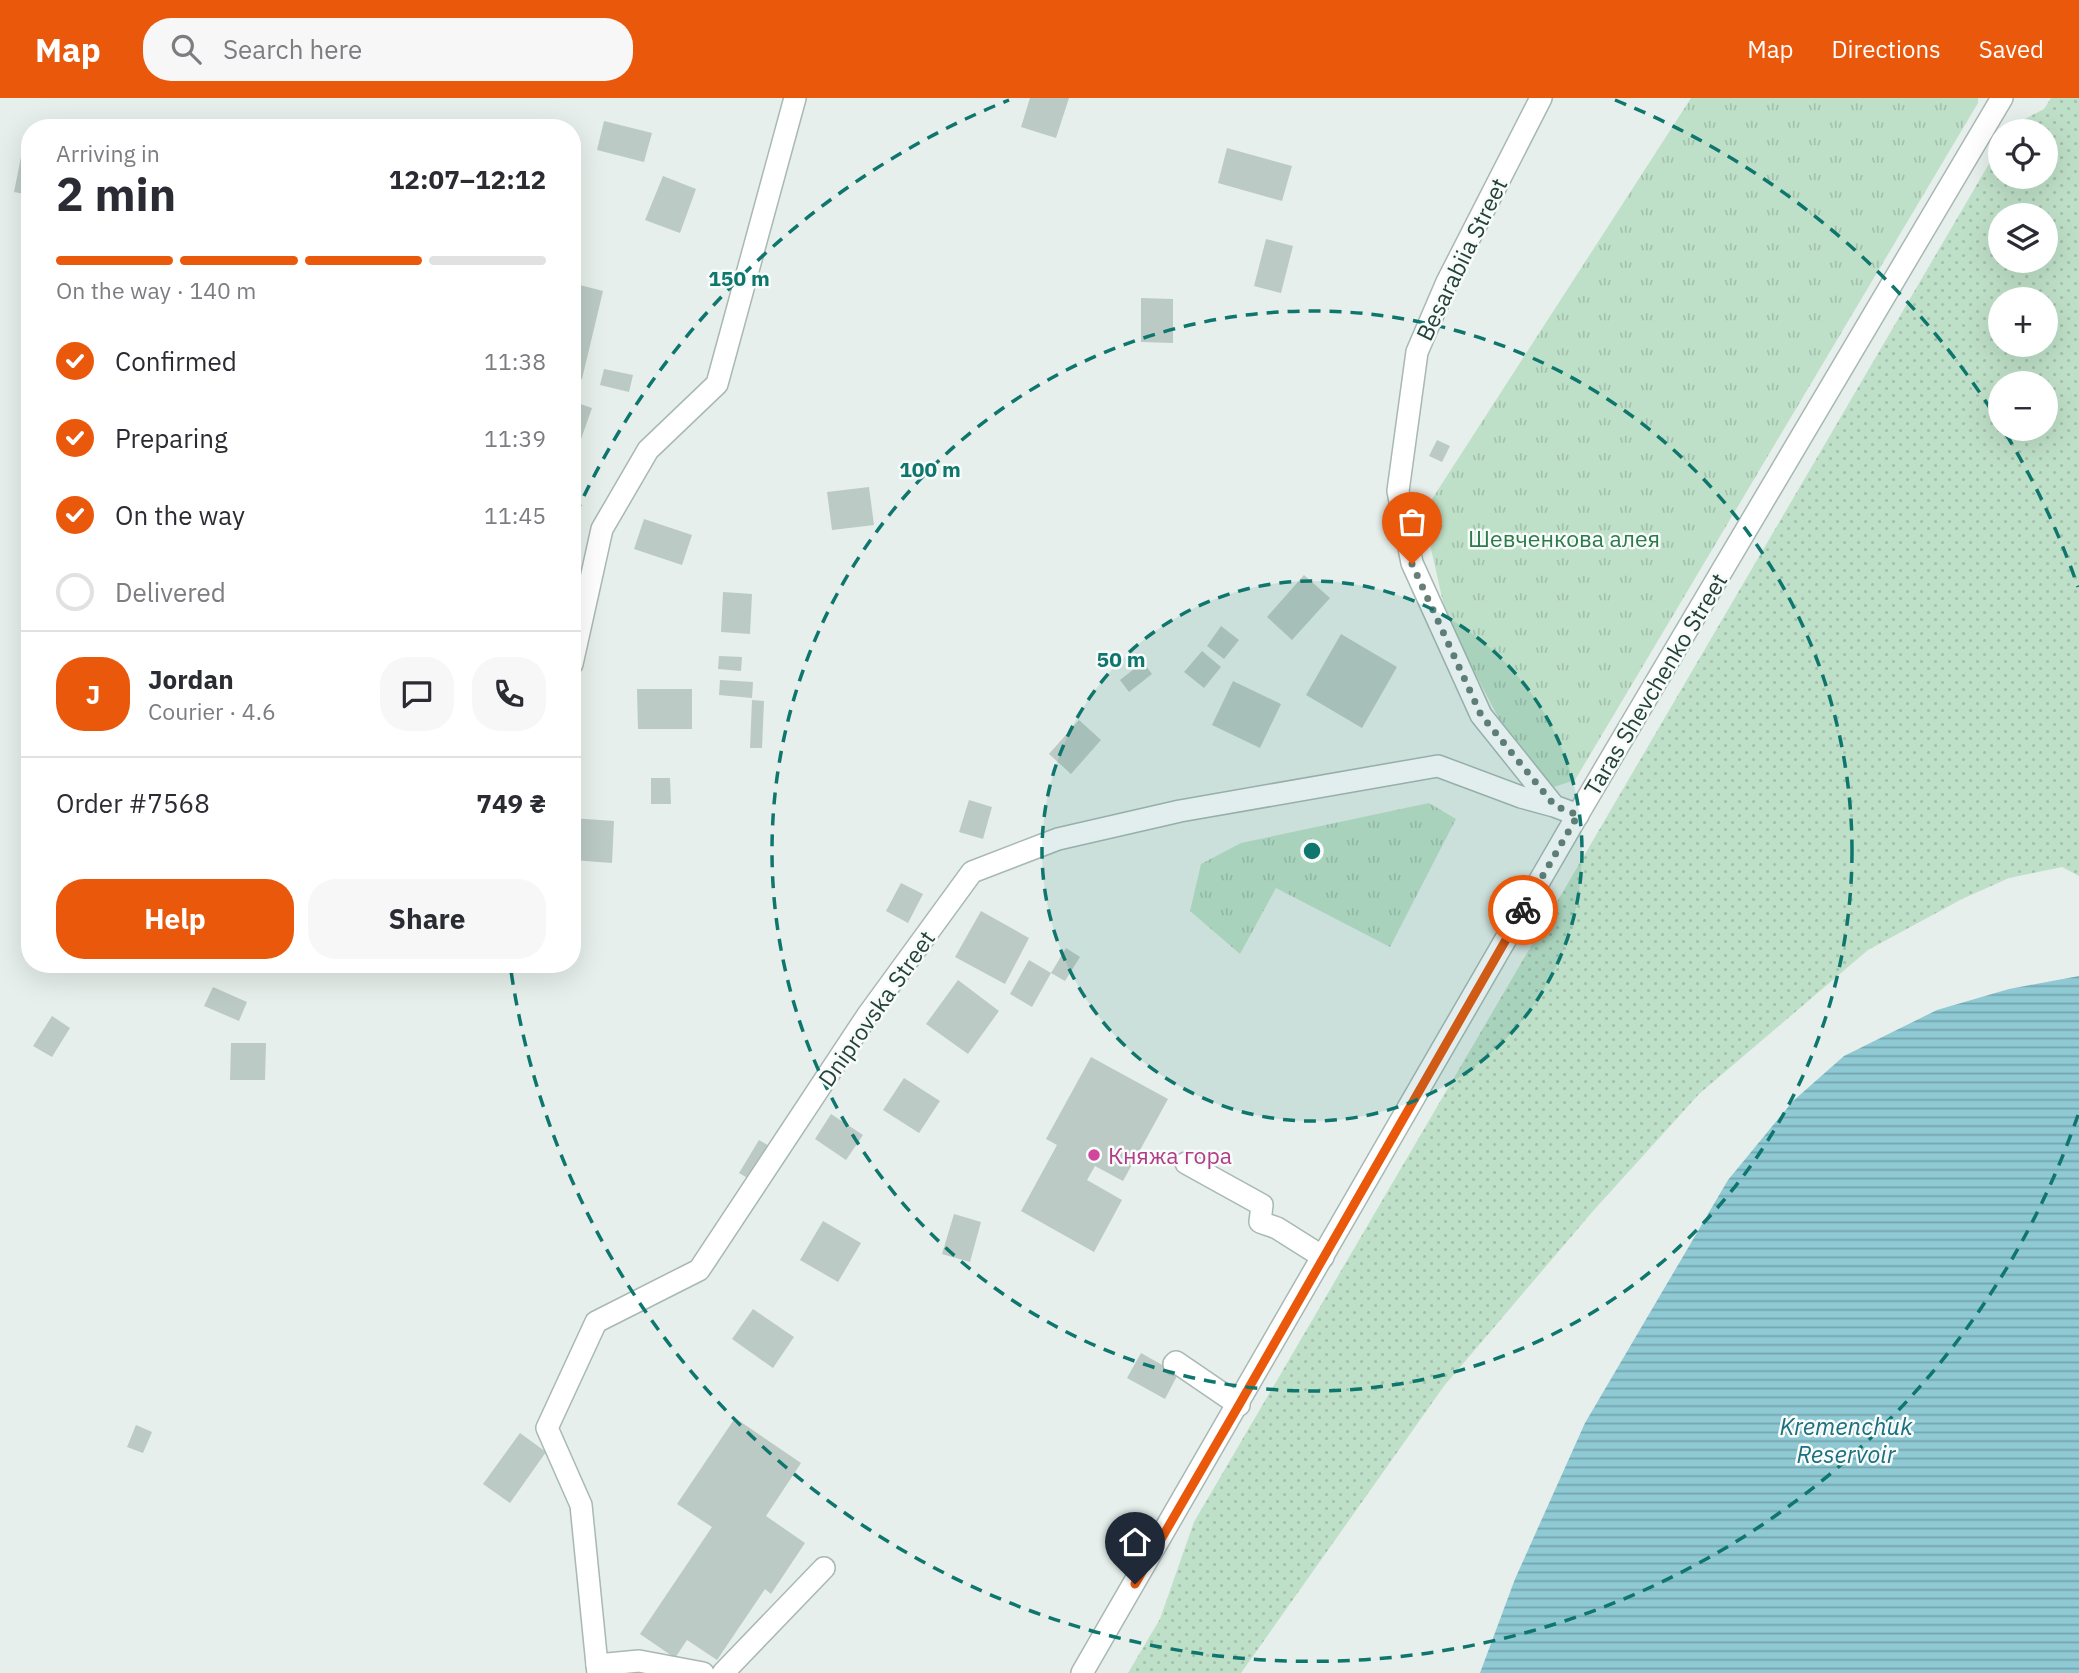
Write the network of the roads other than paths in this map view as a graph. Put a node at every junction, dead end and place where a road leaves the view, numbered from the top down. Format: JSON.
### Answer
{"nodes":[{"id":1,"x":795,"y":98,"type":"edge"},
{"id":2,"x":1541,"y":98,"type":"edge"},
{"id":3,"x":2002,"y":98,"type":"edge"},
{"id":4,"x":581,"y":624,"type":"edge"},
{"id":5,"x":1555,"y":806,"type":"junction"},
{"id":6,"x":1578,"y":815,"type":"junction"},
{"id":7,"x":1186,"y":1163,"type":"dead end"},
{"id":8,"x":1323,"y":1257,"type":"junction"},
{"id":9,"x":1174,"y":1364,"type":"dead end"},
{"id":10,"x":1239,"y":1405,"type":"junction"},
{"id":11,"x":824,"y":1568,"type":"dead end"},
{"id":12,"x":597,"y":1669,"type":"edge"},
{"id":13,"x":703,"y":1673,"type":"edge"},
{"id":14,"x":723,"y":1673,"type":"edge"},
{"id":15,"x":1082,"y":1673,"type":"edge"}],
"edges":[{"from":1,"to":4,"type":"street"},
{"from":2,"to":5,"type":"street","name":"Besarabiia Street"},
{"from":3,"to":6,"type":"street","name":"Taras Shevchenko Street"},
{"from":5,"to":6,"type":"street","name":"Dniprovska Street"},
{"from":5,"to":12,"type":"street","name":"Dniprovska Street"},
{"from":6,"to":8,"type":"street","name":"Taras Shevchenko Street"},
{"from":7,"to":8,"type":"street"},
{"from":8,"to":10,"type":"street","name":"Taras Shevchenko Street"},
{"from":9,"to":10,"type":"street"},
{"from":10,"to":15,"type":"street","name":"Taras Shevchenko Street"},
{"from":11,"to":14,"type":"street"},
{"from":12,"to":13,"type":"street"}]}
